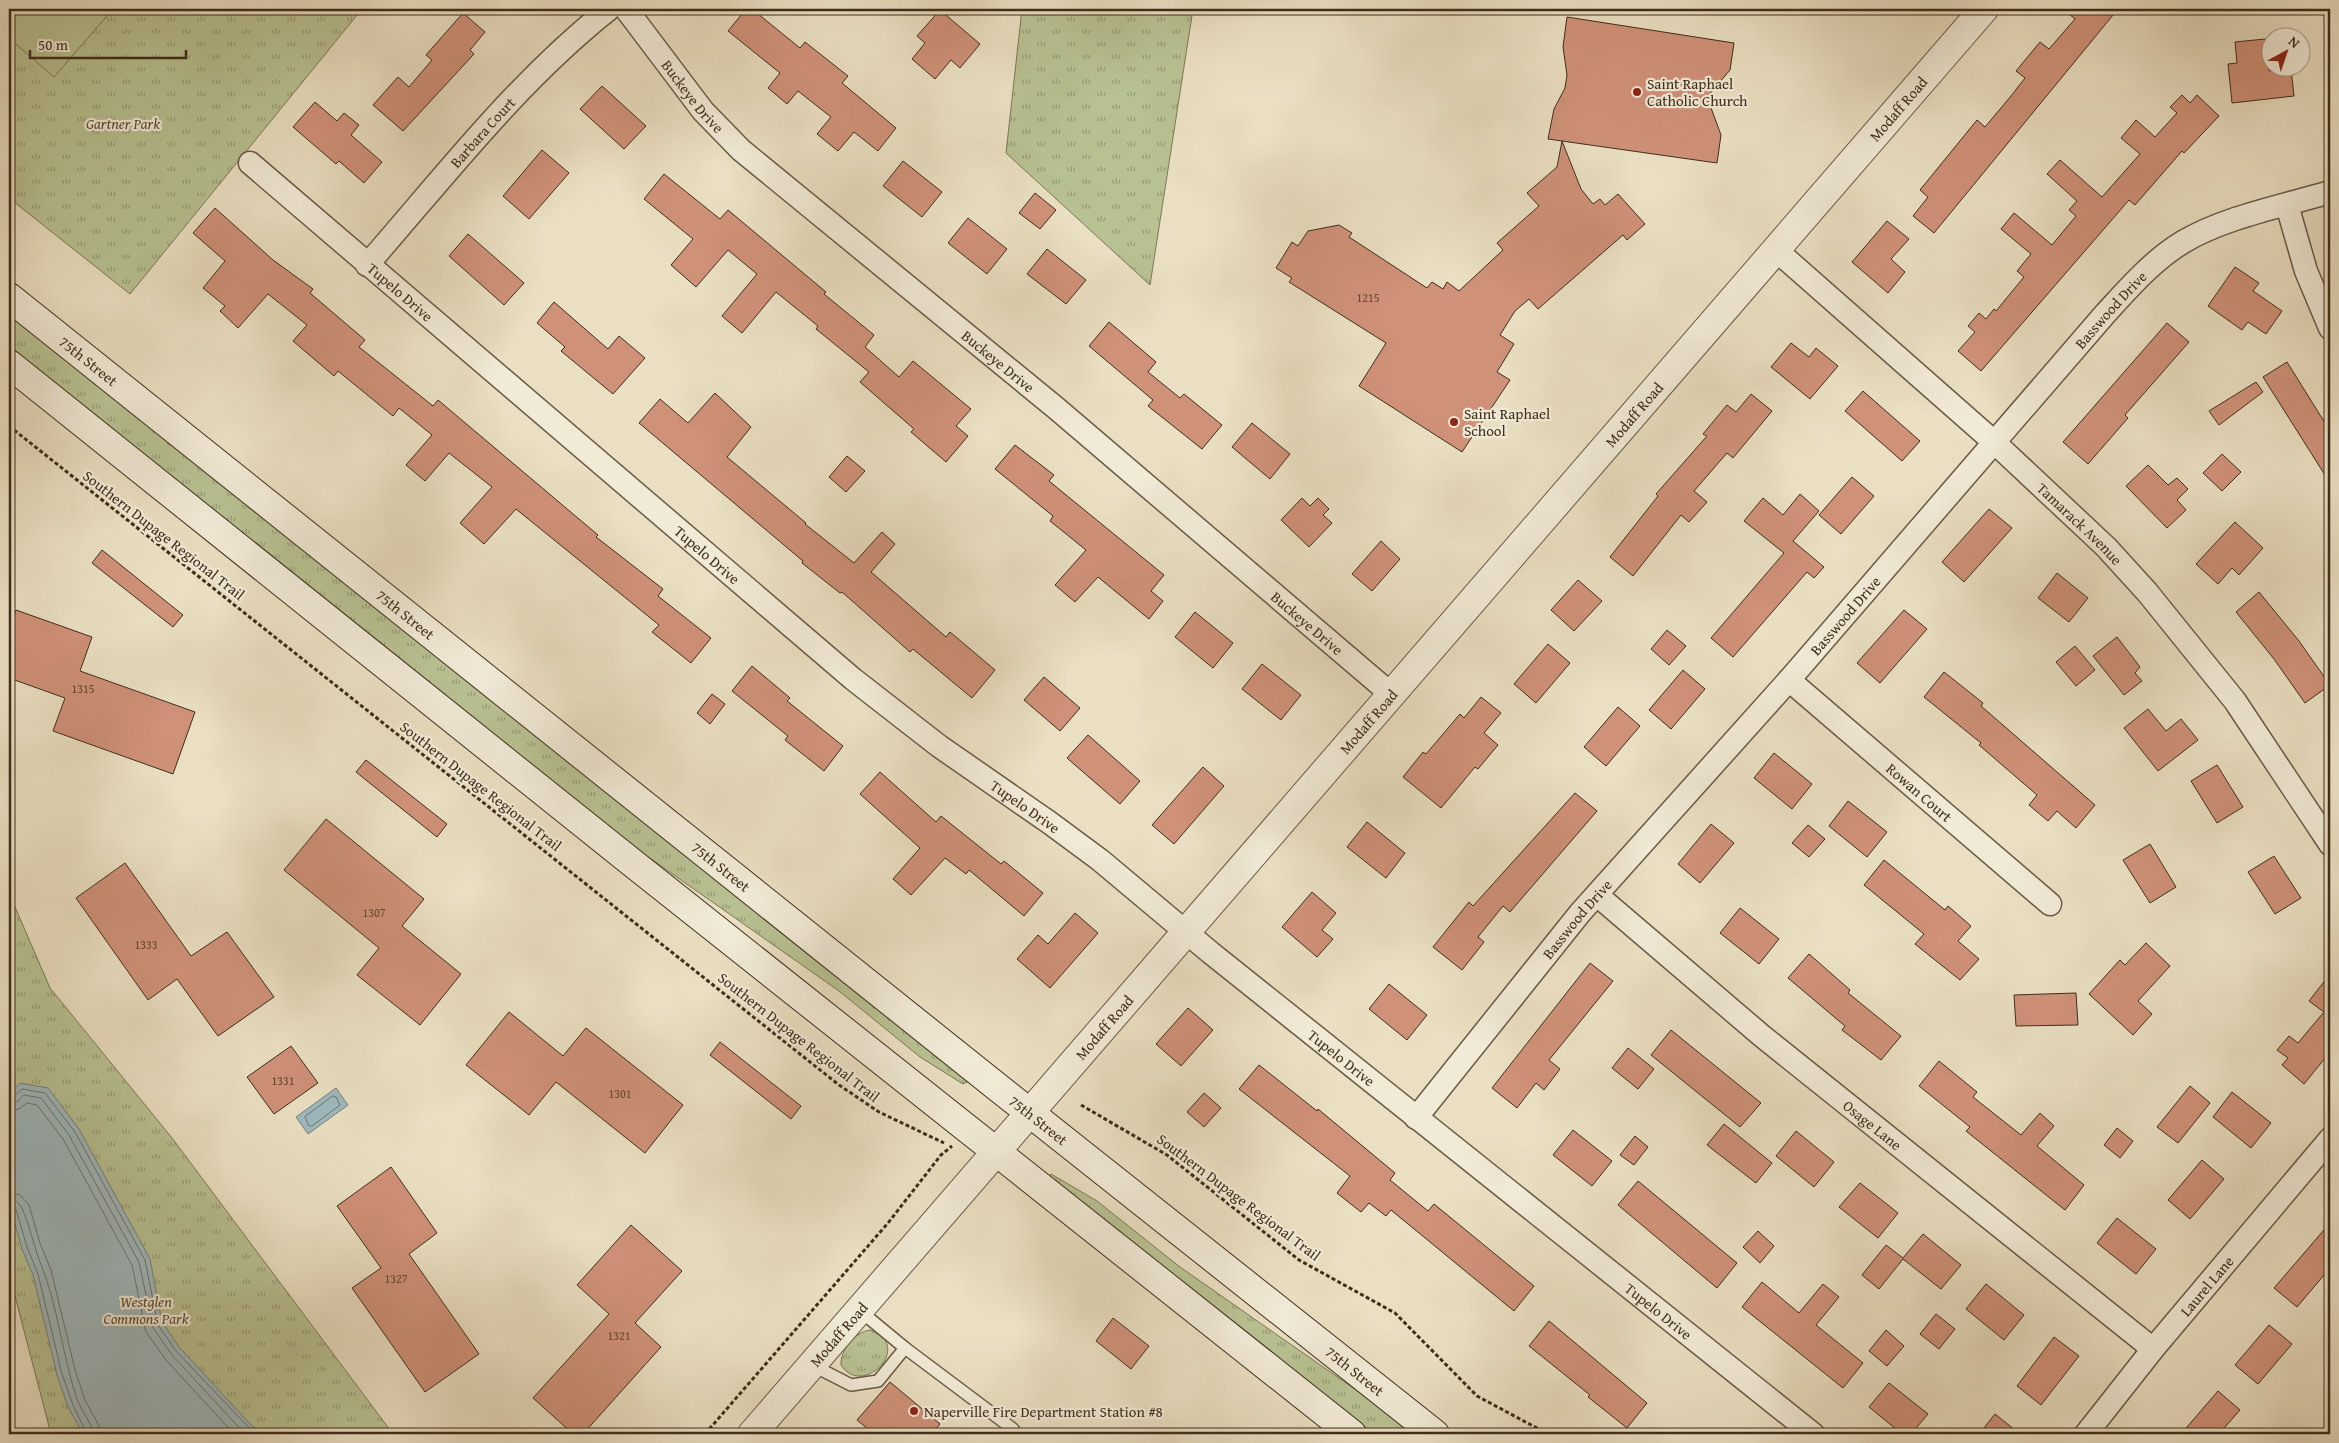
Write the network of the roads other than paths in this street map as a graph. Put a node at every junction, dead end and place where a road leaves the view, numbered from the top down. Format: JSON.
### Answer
{"nodes":[{"id":1,"x":609,"y":9,"type":"edge"},
{"id":2,"x":626,"y":9,"type":"edge"},
{"id":3,"x":1984,"y":9,"type":"edge"},
{"id":4,"x":250,"y":163,"type":"dead end"},
{"id":5,"x":2330,"y":192,"type":"edge"},
{"id":6,"x":2287,"y":205,"type":"junction"},
{"id":7,"x":1776,"y":250,"type":"junction"},
{"id":8,"x":367,"y":265,"type":"junction"},
{"id":9,"x":9,"y":297,"type":"edge"},
{"id":10,"x":2330,"y":328,"type":"edge"},
{"id":11,"x":9,"y":364,"type":"edge"},
{"id":12,"x":1994,"y":442,"type":"junction"},
{"id":13,"x":1789,"y":680,"type":"junction"},
{"id":14,"x":1391,"y":694,"type":"junction"},
{"id":15,"x":2330,"y":844,"type":"edge"},
{"id":16,"x":1597,"y":895,"type":"junction"},
{"id":17,"x":2050,"y":904,"type":"dead end"},
{"id":18,"x":1184,"y":932,"type":"junction"},
{"id":19,"x":1029,"y":1113,"type":"junction"},
{"id":20,"x":1416,"y":1118,"type":"junction"},
{"id":21,"x":2330,"y":1138,"type":"edge"},
{"id":22,"x":996,"y":1152,"type":"junction"},
{"id":23,"x":859,"y":1310,"type":"junction"},
{"id":24,"x":905,"y":1348,"type":"junction"},
{"id":25,"x":2153,"y":1349,"type":"junction"},
{"id":26,"x":812,"y":1365,"type":"junction"},
{"id":27,"x":1013,"y":1429,"type":"dead end"},
{"id":28,"x":752,"y":1434,"type":"edge"},
{"id":29,"x":1352,"y":1434,"type":"edge"},
{"id":30,"x":1435,"y":1434,"type":"edge"},
{"id":31,"x":1813,"y":1434,"type":"edge"},
{"id":32,"x":2086,"y":1434,"type":"edge"}],
"edges":[{"from":1,"to":8,"type":"street","name":"Barbara Court"},
{"from":2,"to":14,"type":"street","name":"Buckeye Drive"},
{"from":3,"to":7,"type":"main road","name":"Modaff Road"},
{"from":4,"to":8,"type":"street","name":"Tupelo Drive"},
{"from":5,"to":6,"type":"street","name":"Basswood Drive"},
{"from":6,"to":10,"type":"street"},
{"from":6,"to":12,"type":"street","name":"Basswood Drive"},
{"from":7,"to":12,"type":"street","name":"Tamarack Avenue"},
{"from":7,"to":14,"type":"main road","name":"Modaff Road"},
{"from":8,"to":18,"type":"street","name":"Tupelo Drive"},
{"from":9,"to":19,"type":"main road","name":"75th Street"},
{"from":11,"to":22,"type":"main road"},
{"from":12,"to":13,"type":"street","name":"Basswood Drive"},
{"from":12,"to":15,"type":"street","name":"Tamarack Avenue"},
{"from":13,"to":16,"type":"street","name":"Basswood Drive"},
{"from":13,"to":17,"type":"street","name":"Rowan Court"},
{"from":14,"to":18,"type":"main road","name":"Modaff Road"},
{"from":16,"to":20,"type":"street","name":"Basswood Drive"},
{"from":16,"to":25,"type":"street","name":"Osage Lane"},
{"from":18,"to":19,"type":"main road","name":"Modaff Road"},
{"from":18,"to":20,"type":"street","name":"Tupelo Drive"},
{"from":19,"to":22,"type":"main road","name":"Modaff Road"},
{"from":19,"to":30,"type":"main road","name":"75th Street"},
{"from":20,"to":31,"type":"street","name":"Tupelo Drive"},
{"from":21,"to":25,"type":"street","name":"Laurel Lane"},
{"from":22,"to":23,"type":"main road","name":"Modaff Road"},
{"from":22,"to":29,"type":"main road"},
{"from":23,"to":24,"type":"lane"},
{"from":23,"to":26,"type":"main road","name":"Modaff Road"},
{"from":24,"to":26,"type":"lane"},
{"from":24,"to":27,"type":"lane"},
{"from":25,"to":32,"type":"street","name":"Laurel Lane"},
{"from":26,"to":28,"type":"main road","name":"Modaff Road"}]}
